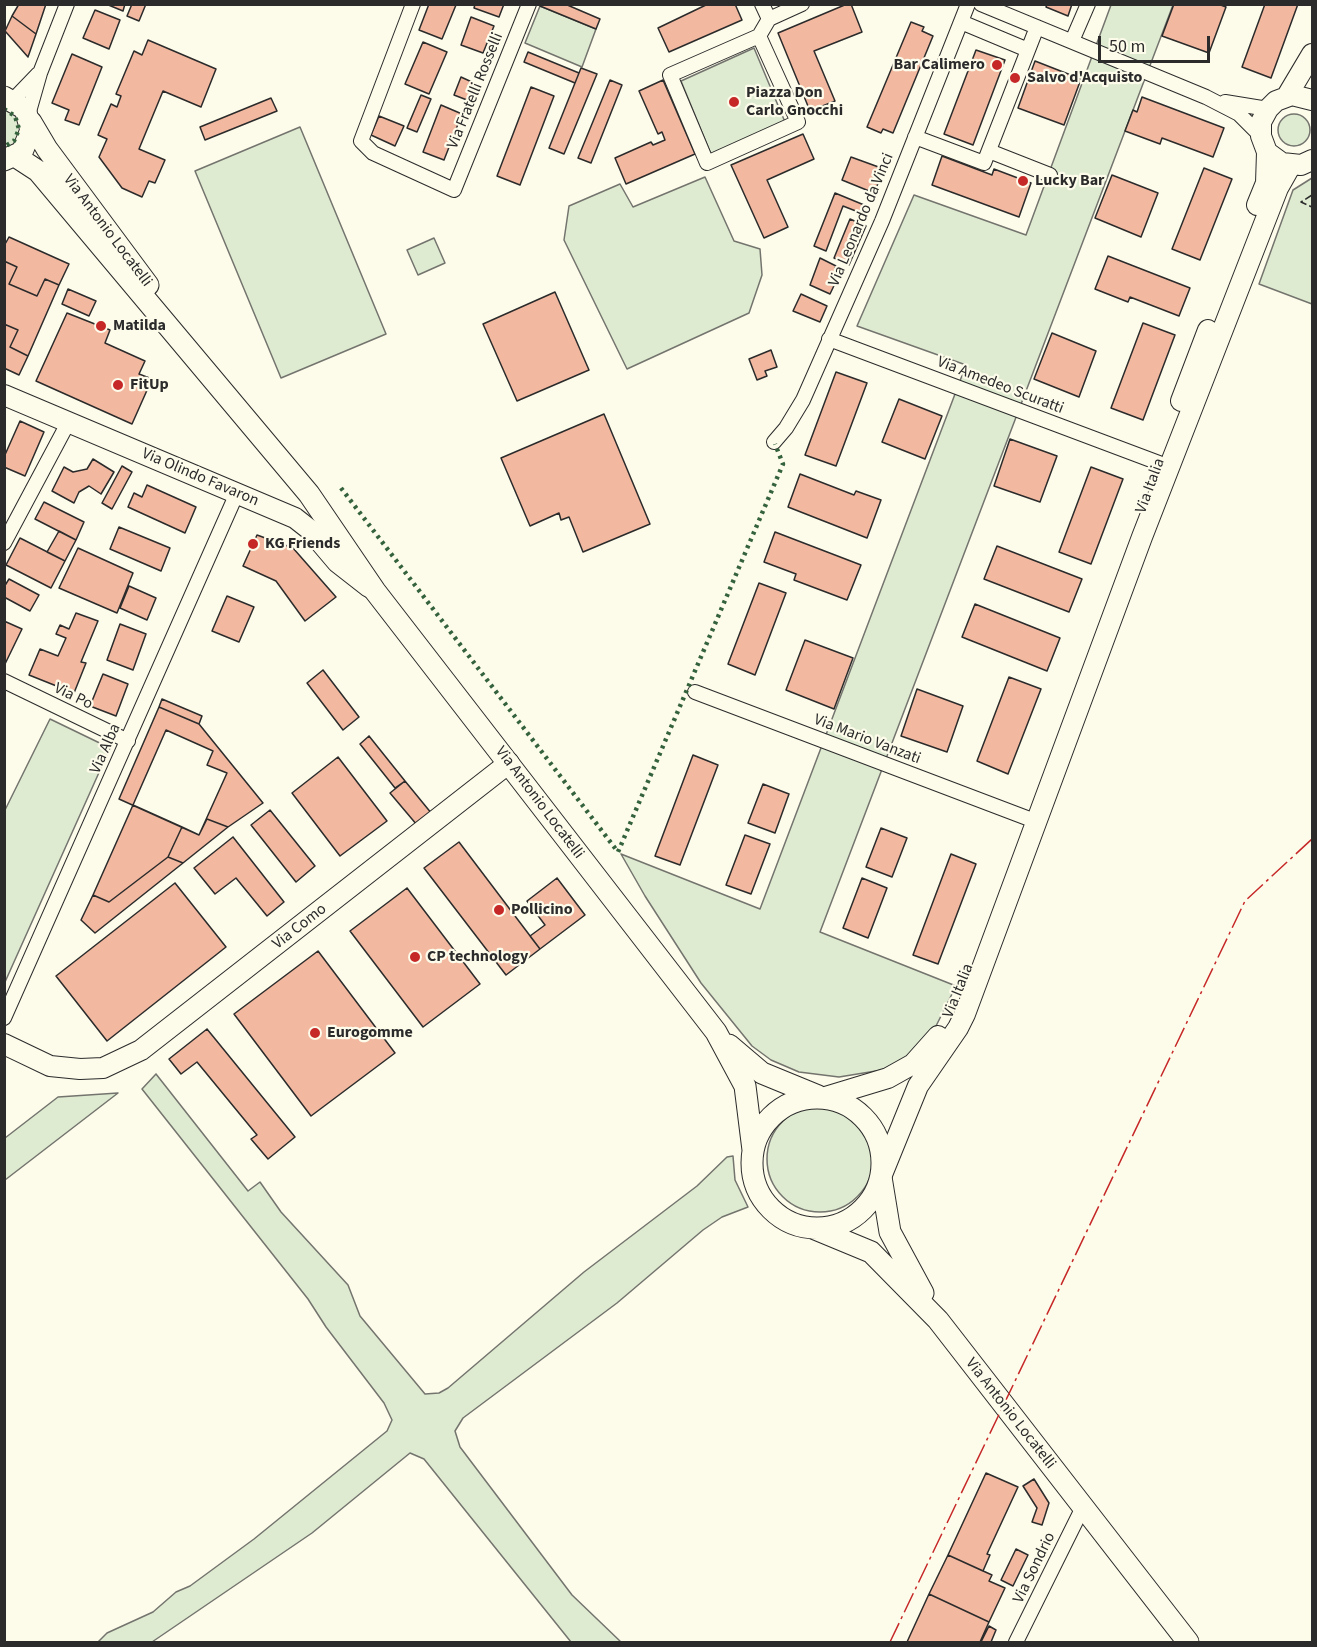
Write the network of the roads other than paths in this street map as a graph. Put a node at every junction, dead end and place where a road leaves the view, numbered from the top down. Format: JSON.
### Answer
{"nodes":[{"id":1,"x":67,"y":4,"type":"edge"},
{"id":2,"x":413,"y":4,"type":"edge"},
{"id":3,"x":529,"y":4,"type":"edge"},
{"id":4,"x":762,"y":4,"type":"edge"},
{"id":5,"x":802,"y":4,"type":"edge"},
{"id":6,"x":968,"y":4,"type":"edge"},
{"id":7,"x":981,"y":4,"type":"edge"},
{"id":8,"x":1088,"y":4,"type":"edge"},
{"id":9,"x":769,"y":19,"type":"junction"},
{"id":10,"x":961,"y":22,"type":"junction"},
{"id":11,"x":1037,"y":27,"type":"junction"},
{"id":12,"x":759,"y":36,"type":"junction"},
{"id":13,"x":1072,"y":41,"type":"junction"},
{"id":14,"x":1028,"y":50,"type":"junction"},
{"id":15,"x":1312,"y":54,"type":"edge"},
{"id":16,"x":40,"y":73,"type":"junction"},
{"id":17,"x":1287,"y":96,"type":"junction"},
{"id":18,"x":7,"y":97,"type":"edge"},
{"id":19,"x":1206,"y":97,"type":"junction"},
{"id":20,"x":1312,"y":100,"type":"edge"},
{"id":21,"x":1268,"y":109,"type":"junction"},
{"id":22,"x":30,"y":119,"type":"junction"},
{"id":23,"x":915,"y":137,"type":"junction"},
{"id":24,"x":1264,"y":144,"type":"junction"},
{"id":25,"x":989,"y":151,"type":"junction"},
{"id":26,"x":10,"y":158,"type":"edge"},
{"id":27,"x":1312,"y":160,"type":"edge"},
{"id":28,"x":1291,"y":165,"type":"junction"},
{"id":29,"x":1050,"y":175,"type":"dead end"},
{"id":30,"x":829,"y":339,"type":"junction"},
{"id":31,"x":182,"y":340,"type":"junction"},
{"id":32,"x":4,"y":395,"type":"edge"},
{"id":33,"x":1191,"y":411,"type":"junction"},
{"id":34,"x":68,"y":423,"type":"junction"},
{"id":35,"x":774,"y":442,"type":"dead end"},
{"id":36,"x":1159,"y":463,"type":"junction"},
{"id":37,"x":237,"y":493,"type":"junction"},
{"id":38,"x":1148,"y":522,"type":"junction"},
{"id":39,"x":4,"y":543,"type":"edge"},
{"id":40,"x":375,"y":591,"type":"junction"},
{"id":41,"x":4,"y":681,"type":"edge"},
{"id":42,"x":695,"y":692,"type":"dead end"},
{"id":43,"x":128,"y":741,"type":"junction"},
{"id":44,"x":509,"y":763,"type":"junction"},
{"id":45,"x":1056,"y":764,"type":"junction"},
{"id":46,"x":1027,"y":818,"type":"junction"},
{"id":47,"x":1011,"y":892,"type":"junction"},
{"id":48,"x":4,"y":1018,"type":"edge"},
{"id":49,"x":716,"y":1032,"type":"junction"},
{"id":50,"x":4,"y":1044,"type":"edge"},
{"id":51,"x":822,"y":1098,"type":"junction"},
{"id":52,"x":753,"y":1150,"type":"junction"},
{"id":53,"x":881,"y":1177,"type":"junction"},
{"id":54,"x":813,"y":1228,"type":"junction"},
{"id":55,"x":938,"y":1320,"type":"junction"},
{"id":56,"x":1083,"y":1507,"type":"junction"},
{"id":57,"x":1016,"y":1642,"type":"edge"},
{"id":58,"x":1188,"y":1642,"type":"edge"}],
"edges":[{"from":1,"to":16,"type":"street"},
{"from":2,"to":3,"type":"street","name":"Via Fratelli Rosselli"},
{"from":4,"to":9,"type":"street"},
{"from":5,"to":9,"type":"street"},
{"from":6,"to":10,"type":"street","name":"Via Leonardo da Vinci"},
{"from":7,"to":11,"type":"street"},
{"from":8,"to":13,"type":"street"},
{"from":9,"to":12,"type":"street"},
{"from":10,"to":14,"type":"street"},
{"from":10,"to":23,"type":"street","name":"Via Leonardo da Vinci"},
{"from":11,"to":13,"type":"street"},
{"from":11,"to":14,"type":"street"},
{"from":12,"to":12,"type":"street"},
{"from":13,"to":19,"type":"street"},
{"from":14,"to":25,"type":"street"},
{"from":15,"to":17,"type":"street"},
{"from":16,"to":18,"type":"street"},
{"from":16,"to":22,"type":"street"},
{"from":17,"to":20,"type":"street"},
{"from":17,"to":21,"type":"street"},
{"from":18,"to":22,"type":"main road","name":"Via Antonio Locatelli"},
{"from":19,"to":21,"type":"street"},
{"from":19,"to":24,"type":"street"},
{"from":21,"to":24,"type":"street","name":"Via Italia"},
{"from":22,"to":26,"type":"main road"},
{"from":22,"to":31,"type":"main road","name":"Via Antonio Locatelli"},
{"from":23,"to":25,"type":"street"},
{"from":23,"to":30,"type":"street","name":"Via Leonardo da Vinci"},
{"from":24,"to":28,"type":"street"},
{"from":24,"to":36,"type":"street","name":"Via Italia"},
{"from":25,"to":29,"type":"street"},
{"from":26,"to":31,"type":"main road","name":"Via Antonio Locatelli"},
{"from":27,"to":28,"type":"street"},
{"from":28,"to":33,"type":"street","name":"Via Italia"},
{"from":30,"to":35,"type":"street","name":"Via Leonardo da Vinci"},
{"from":30,"to":36,"type":"street","name":"Via Amedeo Scuratti"},
{"from":31,"to":40,"type":"main road","name":"Via Antonio Locatelli"},
{"from":32,"to":34,"type":"street","name":"Via Olindo Favaron"},
{"from":33,"to":36,"type":"street"},
{"from":33,"to":38,"type":"street","name":"Via Italia"},
{"from":34,"to":37,"type":"street","name":"Via Olindo Favaron"},
{"from":34,"to":39,"type":"street"},
{"from":36,"to":38,"type":"street"},
{"from":36,"to":46,"type":"street","name":"Via Italia"},
{"from":37,"to":40,"type":"street","name":"Via Olindo Favaron"},
{"from":37,"to":43,"type":"street","name":"Via Alba"},
{"from":38,"to":45,"type":"street","name":"Via Italia"},
{"from":40,"to":44,"type":"main road","name":"Via Antonio Locatelli"},
{"from":41,"to":43,"type":"street","name":"Via Po"},
{"from":42,"to":46,"type":"street","name":"Via Mario Vanzati"},
{"from":43,"to":48,"type":"street","name":"Via Alba"},
{"from":44,"to":49,"type":"main road","name":"Via Antonio Locatelli"},
{"from":44,"to":50,"type":"street","name":"Via Como"},
{"from":45,"to":46,"type":"street","name":"Via Italia"},
{"from":45,"to":47,"type":"street","name":"Via Italia"},
{"from":46,"to":47,"type":"street","name":"Via Italia"},
{"from":46,"to":51,"type":"street","name":"Via Italia"},
{"from":47,"to":53,"type":"street","name":"Via Italia"},
{"from":49,"to":51,"type":"main road","name":"Via Antonio Locatelli"},
{"from":49,"to":52,"type":"main road","name":"Via Antonio Locatelli"},
{"from":51,"to":52,"type":"main road"},
{"from":51,"to":53,"type":"main road"},
{"from":52,"to":54,"type":"main road"},
{"from":53,"to":54,"type":"main road"},
{"from":53,"to":55,"type":"main road","name":"Via Antonio Locatelli"},
{"from":54,"to":55,"type":"main road","name":"Via Antonio Locatelli"},
{"from":55,"to":56,"type":"main road","name":"Via Antonio Locatelli"},
{"from":56,"to":57,"type":"street","name":"Via Sondrio"},
{"from":56,"to":58,"type":"main road","name":"Via Antonio Locatelli"}]}
